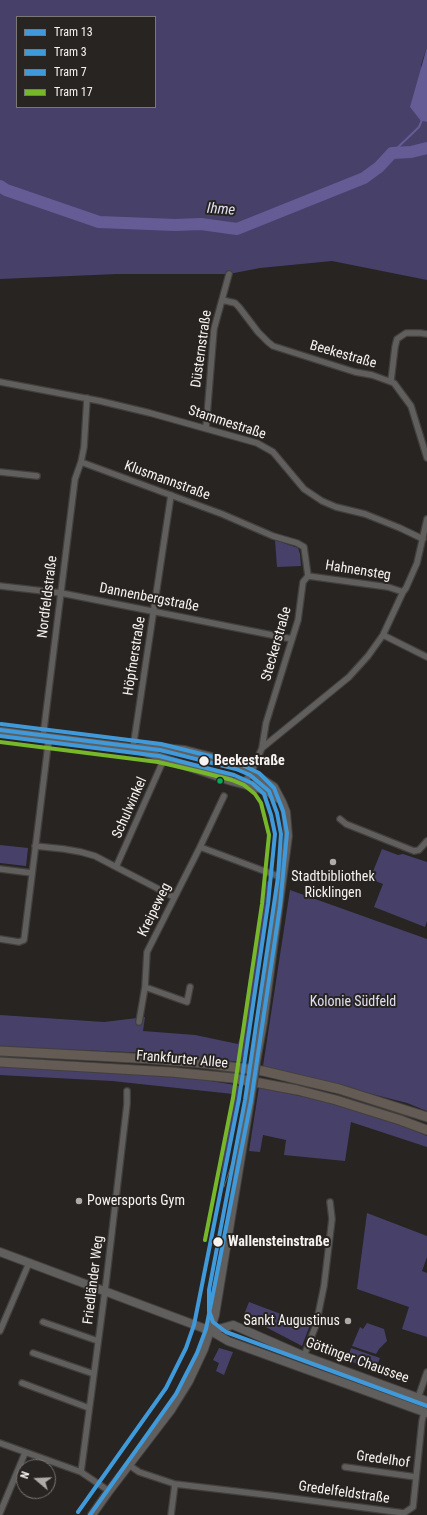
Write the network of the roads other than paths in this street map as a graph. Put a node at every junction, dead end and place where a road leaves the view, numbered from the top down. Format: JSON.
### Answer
{"nodes":[{"id":1,"x":229,"y":274,"type":"dead end"},
{"id":2,"x":222,"y":300,"type":"junction"},
{"id":3,"x":427,"y":334,"type":"edge"},
{"id":4,"x":0,"y":382,"type":"edge"},
{"id":5,"x":391,"y":382,"type":"junction"},
{"id":6,"x":87,"y":398,"type":"junction"},
{"id":7,"x":206,"y":428,"type":"junction"},
{"id":8,"x":427,"y":458,"type":"edge"},
{"id":9,"x":81,"y":462,"type":"junction"},
{"id":10,"x":0,"y":472,"type":"edge"},
{"id":11,"x":37,"y":476,"type":"dead end"},
{"id":12,"x":171,"y":495,"type":"junction"},
{"id":13,"x":427,"y":519,"type":"edge"},
{"id":14,"x":426,"y":527,"type":"edge"},
{"id":15,"x":423,"y":540,"type":"junction"},
{"id":16,"x":304,"y":547,"type":"joint"},
{"id":17,"x":308,"y":576,"type":"junction"},
{"id":18,"x":0,"y":586,"type":"edge"},
{"id":19,"x":403,"y":592,"type":"junction"},
{"id":20,"x":61,"y":593,"type":"junction"},
{"id":21,"x":154,"y":611,"type":"junction"},
{"id":22,"x":383,"y":635,"type":"junction"},
{"id":23,"x":292,"y":639,"type":"junction"},
{"id":24,"x":427,"y":658,"type":"edge"},
{"id":25,"x":0,"y":731,"type":"edge"},
{"id":26,"x":46,"y":737,"type":"junction"},
{"id":27,"x":133,"y":748,"type":"junction"},
{"id":28,"x":262,"y":748,"type":"junction"},
{"id":29,"x":164,"y":759,"type":"junction"},
{"id":30,"x":252,"y":772,"type":"junction"},
{"id":31,"x":238,"y":783,"type":"junction"},
{"id":32,"x":262,"y":789,"type":"junction"},
{"id":33,"x":224,"y":796,"type":"dead end"},
{"id":34,"x":282,"y":802,"type":"junction"},
{"id":35,"x":340,"y":819,"type":"dead end"},
{"id":36,"x":427,"y":841,"type":"edge"},
{"id":37,"x":35,"y":846,"type":"junction"},
{"id":38,"x":200,"y":847,"type":"junction"},
{"id":39,"x":116,"y":866,"type":"junction"},
{"id":40,"x":0,"y":869,"type":"edge"},
{"id":41,"x":32,"y":873,"type":"junction"},
{"id":42,"x":283,"y":878,"type":"junction"},
{"id":43,"x":174,"y":897,"type":"junction"},
{"id":44,"x":0,"y":940,"type":"edge"},
{"id":45,"x":145,"y":987,"type":"junction"},
{"id":46,"x":190,"y":987,"type":"dead end"},
{"id":47,"x":139,"y":1022,"type":"dead end"},
{"id":48,"x":0,"y":1051,"type":"edge"},
{"id":49,"x":0,"y":1062,"type":"edge"},
{"id":50,"x":127,"y":1091,"type":"dead end"},
{"id":51,"x":427,"y":1117,"type":"edge"},
{"id":52,"x":427,"y":1130,"type":"edge"},
{"id":53,"x":330,"y":1202,"type":"dead end"},
{"id":54,"x":0,"y":1252,"type":"edge"},
{"id":55,"x":29,"y":1263,"type":"junction"},
{"id":56,"x":105,"y":1292,"type":"junction"},
{"id":57,"x":43,"y":1322,"type":"dead end"},
{"id":58,"x":0,"y":1331,"type":"edge"},
{"id":59,"x":211,"y":1331,"type":"junction"},
{"id":60,"x":98,"y":1341,"type":"junction"},
{"id":61,"x":33,"y":1353,"type":"dead end"},
{"id":62,"x":304,"y":1356,"type":"junction"},
{"id":63,"x":427,"y":1372,"type":"edge"},
{"id":64,"x":94,"y":1374,"type":"junction"},
{"id":65,"x":22,"y":1384,"type":"dead end"},
{"id":66,"x":418,"y":1398,"type":"junction"},
{"id":67,"x":427,"y":1401,"type":"edge"},
{"id":68,"x":89,"y":1408,"type":"junction"},
{"id":69,"x":426,"y":1413,"type":"edge"},
{"id":70,"x":0,"y":1444,"type":"edge"},
{"id":71,"x":25,"y":1453,"type":"junction"},
{"id":72,"x":128,"y":1465,"type":"junction"},
{"id":73,"x":345,"y":1467,"type":"dead end"},
{"id":74,"x":81,"y":1472,"type":"junction"},
{"id":75,"x":416,"y":1477,"type":"junction"},
{"id":76,"x":175,"y":1484,"type":"junction"},
{"id":77,"x":109,"y":1491,"type":"junction"},
{"id":78,"x":0,"y":1513,"type":"edge"},
{"id":79,"x":92,"y":1515,"type":"edge"},
{"id":80,"x":170,"y":1515,"type":"edge"}],
"edges":[{"from":1,"to":2,"type":"street","name":"Düsternstraße"},
{"from":2,"to":5,"type":"street","name":"Beekestraße"},
{"from":2,"to":7,"type":"street","name":"Düsternstraße"},
{"from":3,"to":5,"type":"street"},
{"from":4,"to":6,"type":"street","name":"Stammestraße"},
{"from":5,"to":8,"type":"street","name":"Beekestraße"},
{"from":6,"to":7,"type":"street","name":"Stammestraße"},
{"from":6,"to":9,"type":"street"},
{"from":7,"to":15,"type":"street","name":"Stammestraße"},
{"from":9,"to":12,"type":"street","name":"Klusmannstraße"},
{"from":9,"to":20,"type":"street","name":"Nordfeldstraße"},
{"from":10,"to":11,"type":"street"},
{"from":12,"to":16,"type":"street","name":"Klusmannstraße"},
{"from":12,"to":21,"type":"street","name":"Höpfnerstraße"},
{"from":13,"to":14,"type":"street"},
{"from":14,"to":15,"type":"street"},
{"from":15,"to":19,"type":"street"},
{"from":16,"to":17,"type":"street","name":"Steckerstraße"},
{"from":17,"to":19,"type":"street","name":"Hahnensteg"},
{"from":17,"to":23,"type":"street","name":"Steckerstraße"},
{"from":18,"to":20,"type":"street","name":"Dannenbergstraße"},
{"from":19,"to":22,"type":"street"},
{"from":20,"to":21,"type":"street","name":"Dannenbergstraße"},
{"from":20,"to":26,"type":"street","name":"Nordfeldstraße"},
{"from":21,"to":23,"type":"street","name":"Dannenbergstraße"},
{"from":21,"to":27,"type":"street","name":"Höpfnerstraße"},
{"from":22,"to":24,"type":"street"},
{"from":22,"to":28,"type":"street"},
{"from":23,"to":28,"type":"street","name":"Steckerstraße"},
{"from":25,"to":26,"type":"street"},
{"from":26,"to":27,"type":"street"},
{"from":26,"to":37,"type":"street","name":"Nordfeldstraße"},
{"from":27,"to":29,"type":"street"},
{"from":27,"to":30,"type":"street"},
{"from":28,"to":30,"type":"street"},
{"from":29,"to":31,"type":"street"},
{"from":29,"to":39,"type":"street","name":"Schulwinkel"},
{"from":30,"to":31,"type":"street"},
{"from":30,"to":32,"type":"street"},
{"from":30,"to":34,"type":"street"},
{"from":31,"to":32,"type":"street"},
{"from":32,"to":34,"type":"street"},
{"from":33,"to":38,"type":"street","name":"Kreipeweg"},
{"from":34,"to":42,"type":"street"},
{"from":35,"to":36,"type":"street"},
{"from":37,"to":39,"type":"street"},
{"from":37,"to":41,"type":"street","name":"Nordfeldstraße"},
{"from":38,"to":42,"type":"street"},
{"from":38,"to":43,"type":"street","name":"Kreipeweg"},
{"from":39,"to":43,"type":"street"},
{"from":40,"to":41,"type":"street"},
{"from":41,"to":44,"type":"street","name":"Nordfeldstraße"},
{"from":42,"to":59,"type":"street","bridge":true},
{"from":43,"to":45,"type":"street","name":"Kreipeweg"},
{"from":45,"to":46,"type":"street"},
{"from":45,"to":47,"type":"street","name":"Kreipeweg"},
{"from":48,"to":51,"type":"main road","name":"Frankfurter Allee"},
{"from":49,"to":52,"type":"main road","name":"Frankfurter Allee"},
{"from":50,"to":56,"type":"street","name":"Friedländer Weg"},
{"from":53,"to":62,"type":"street"},
{"from":54,"to":55,"type":"street","name":"Göttinger Chaussee"},
{"from":55,"to":56,"type":"street","name":"Göttinger Chaussee"},
{"from":55,"to":58,"type":"street"},
{"from":56,"to":59,"type":"street","name":"Göttinger Chaussee"},
{"from":56,"to":60,"type":"street","name":"Friedländer Weg"},
{"from":57,"to":60,"type":"street"},
{"from":59,"to":62,"type":"street","name":"Göttinger Chaussee"},
{"from":59,"to":69,"type":"street","name":"Göttinger Chaussee"},
{"from":59,"to":72,"type":"street"},
{"from":60,"to":64,"type":"street","name":"Friedländer Weg"},
{"from":61,"to":64,"type":"street"},
{"from":62,"to":66,"type":"street","name":"Göttinger Chaussee"},
{"from":63,"to":66,"type":"street"},
{"from":64,"to":68,"type":"street","name":"Friedländer Weg"},
{"from":65,"to":68,"type":"street"},
{"from":66,"to":67,"type":"street","name":"Göttinger Chaussee"},
{"from":68,"to":74,"type":"street","name":"Friedländer Weg"},
{"from":69,"to":75,"type":"street","name":"Gredelfeldstraße"},
{"from":70,"to":71,"type":"street"},
{"from":71,"to":74,"type":"street"},
{"from":71,"to":78,"type":"street"},
{"from":72,"to":76,"type":"street","name":"Gredelfeldstraße"},
{"from":72,"to":77,"type":"street"},
{"from":73,"to":75,"type":"street","name":"Gredelhof"},
{"from":74,"to":77,"type":"street"},
{"from":75,"to":76,"type":"street","name":"Gredelfeldstraße"},
{"from":76,"to":80,"type":"street"},
{"from":77,"to":79,"type":"street"}]}
